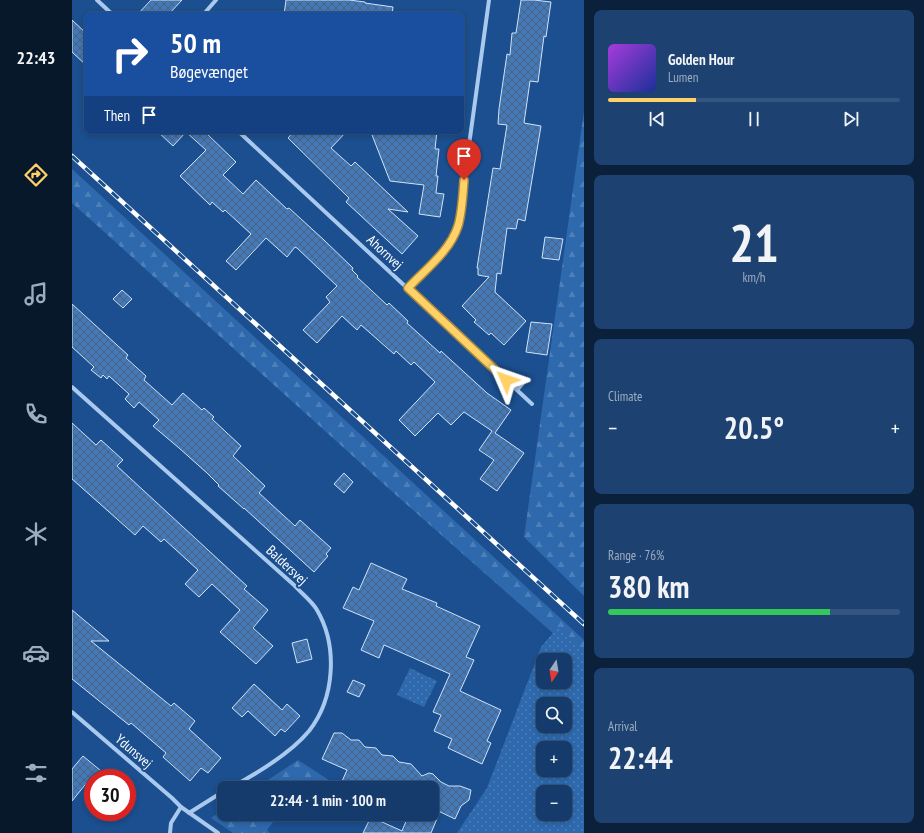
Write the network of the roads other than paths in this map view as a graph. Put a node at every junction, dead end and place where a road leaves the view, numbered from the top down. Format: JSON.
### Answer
{"nodes":[{"id":1,"x":97,"y":0,"type":"edge"},
{"id":2,"x":216,"y":0,"type":"edge"},
{"id":3,"x":489,"y":0,"type":"edge"},
{"id":4,"x":110,"y":12,"type":"edge"},
{"id":5,"x":206,"y":12,"type":"edge"},
{"id":6,"x":241,"y":134,"type":"edge"},
{"id":7,"x":408,"y":288,"type":"junction"},
{"id":8,"x":525,"y":381,"type":"dead end"},
{"id":9,"x":72,"y":387,"type":"edge"},
{"id":10,"x":517,"y":390,"type":"junction"},
{"id":11,"x":532,"y":404,"type":"dead end"},
{"id":12,"x":72,"y":712,"type":"edge"},
{"id":13,"x":243,"y":781,"type":"edge"},
{"id":14,"x":217,"y":795,"type":"edge"},
{"id":15,"x":181,"y":807,"type":"junction"},
{"id":16,"x":189,"y":813,"type":"junction"},
{"id":17,"x":170,"y":833,"type":"edge"},
{"id":18,"x":218,"y":833,"type":"edge"}],
"edges":[{"from":1,"to":4,"type":"street"},
{"from":2,"to":5,"type":"street"},
{"from":3,"to":7,"type":"street"},
{"from":6,"to":7,"type":"street","name":"Ahornvej"},
{"from":7,"to":10,"type":"street","name":"Ahornvej"},
{"from":8,"to":10,"type":"street"},
{"from":9,"to":13,"type":"street","name":"Baldersvej"},
{"from":10,"to":11,"type":"street","name":"Ahornvej"},
{"from":12,"to":15,"type":"street","name":"Ydunsvej"},
{"from":14,"to":16,"type":"street"},
{"from":15,"to":16,"type":"street","name":"Ydunsvej"},
{"from":15,"to":17,"type":"street"},
{"from":16,"to":18,"type":"street","name":"Ydunsvej"}]}
